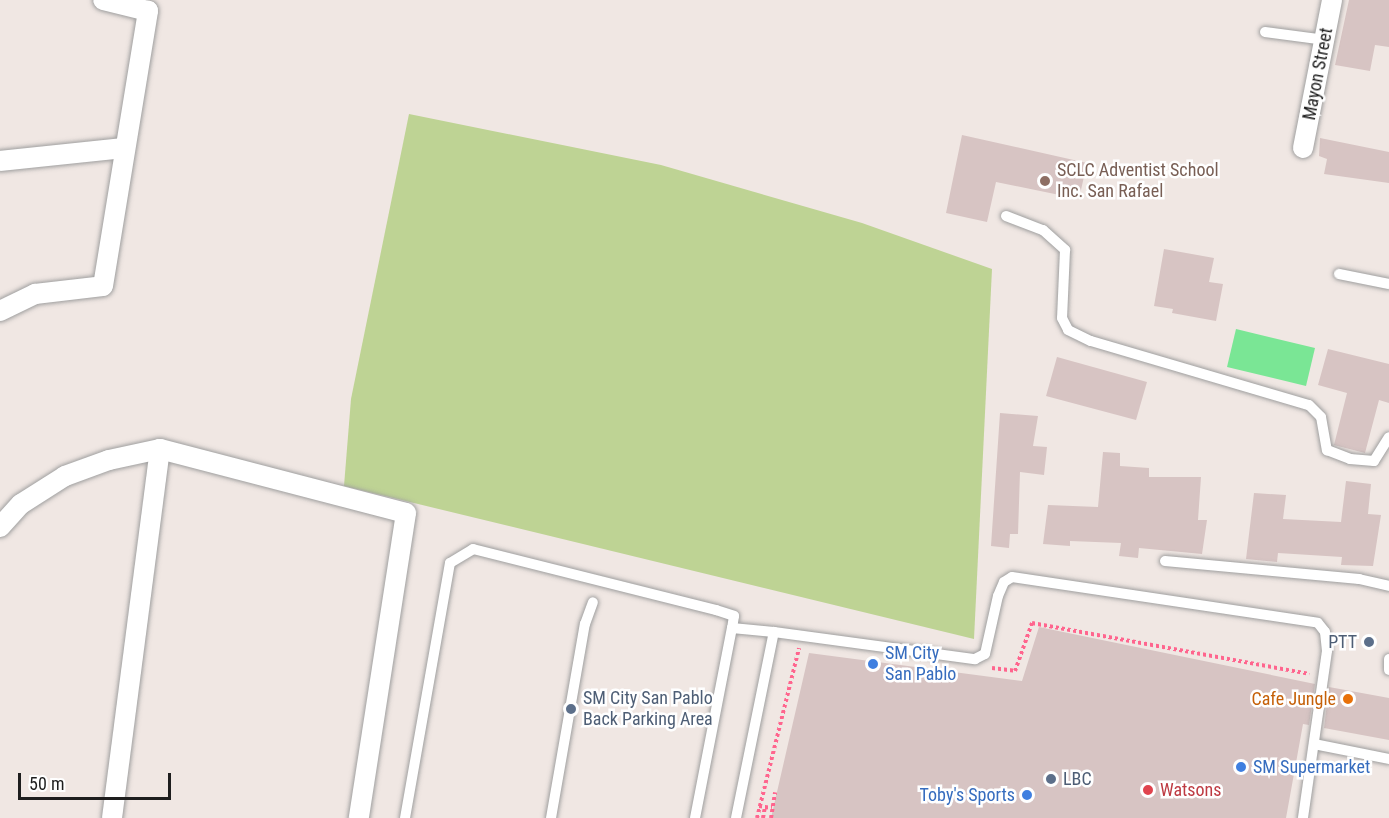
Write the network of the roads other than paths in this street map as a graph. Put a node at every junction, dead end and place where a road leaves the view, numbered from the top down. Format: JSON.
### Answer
{"nodes":[{"id":1,"x":103,"y":0,"type":"edge"},
{"id":2,"x":1332,"y":0,"type":"edge"},
{"id":3,"x":1265,"y":32,"type":"dead end"},
{"id":4,"x":1324,"y":40,"type":"junction"},
{"id":5,"x":123,"y":148,"type":"junction"},
{"id":6,"x":1303,"y":148,"type":"dead end"},
{"id":7,"x":0,"y":162,"type":"edge"},
{"id":8,"x":1006,"y":216,"type":"dead end"},
{"id":9,"x":1339,"y":274,"type":"dead end"},
{"id":10,"x":1389,"y":284,"type":"edge"},
{"id":11,"x":0,"y":311,"type":"edge"},
{"id":12,"x":1388,"y":440,"type":"edge"},
{"id":13,"x":160,"y":449,"type":"junction"},
{"id":14,"x":0,"y":527,"type":"edge"},
{"id":15,"x":1165,"y":561,"type":"dead end"},
{"id":16,"x":1389,"y":586,"type":"edge"},
{"id":17,"x":593,"y":602,"type":"dead end"},
{"id":18,"x":732,"y":628,"type":"junction"},
{"id":19,"x":774,"y":632,"type":"junction"},
{"id":20,"x":1389,"y":659,"type":"edge"},
{"id":21,"x":1389,"y":670,"type":"edge"},
{"id":22,"x":1314,"y":744,"type":"junction"},
{"id":23,"x":1389,"y":759,"type":"edge"},
{"id":24,"x":112,"y":818,"type":"edge"},
{"id":25,"x":360,"y":818,"type":"edge"},
{"id":26,"x":405,"y":818,"type":"edge"},
{"id":27,"x":551,"y":818,"type":"edge"},
{"id":28,"x":695,"y":818,"type":"edge"},
{"id":29,"x":736,"y":818,"type":"edge"},
{"id":30,"x":1303,"y":818,"type":"edge"}],
"edges":[{"from":1,"to":5,"type":"street"},
{"from":2,"to":4,"type":"street","name":"Mayon Street"},
{"from":3,"to":4,"type":"lane"},
{"from":4,"to":6,"type":"street","name":"Mayon Street"},
{"from":5,"to":7,"type":"street"},
{"from":5,"to":11,"type":"street"},
{"from":8,"to":12,"type":"lane"},
{"from":9,"to":10,"type":"lane"},
{"from":13,"to":14,"type":"street"},
{"from":13,"to":24,"type":"street"},
{"from":13,"to":25,"type":"street"},
{"from":15,"to":16,"type":"lane"},
{"from":17,"to":27,"type":"lane"},
{"from":18,"to":19,"type":"lane"},
{"from":18,"to":26,"type":"lane"},
{"from":18,"to":28,"type":"lane"},
{"from":19,"to":22,"type":"lane"},
{"from":19,"to":29,"type":"lane"},
{"from":20,"to":21,"type":"lane"},
{"from":22,"to":23,"type":"lane"},
{"from":22,"to":30,"type":"lane"}]}
